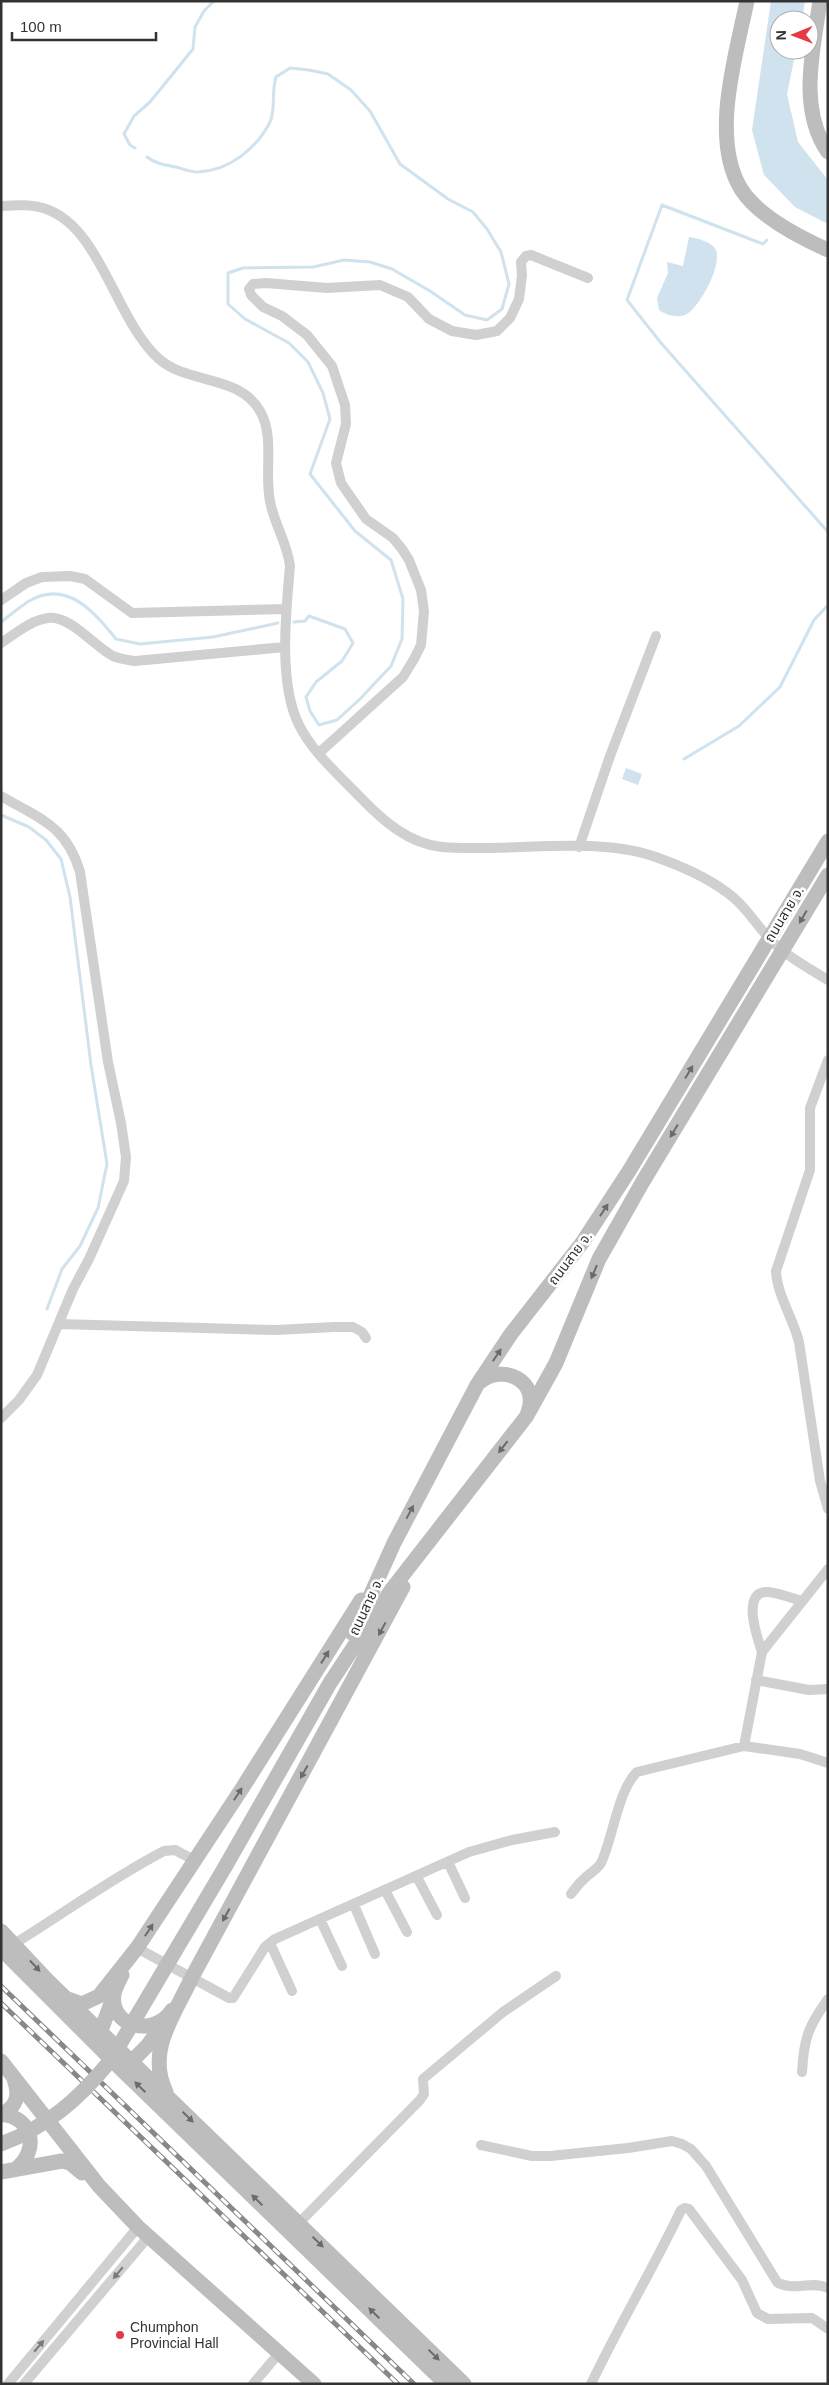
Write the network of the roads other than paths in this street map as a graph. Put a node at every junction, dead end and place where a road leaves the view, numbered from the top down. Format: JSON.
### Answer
{"nodes":[{"id":1,"x":747,"y":1,"type":"edge"},
{"id":2,"x":820,"y":1,"type":"edge"},
{"id":3,"x":828,"y":152,"type":"edge"},
{"id":4,"x":1,"y":206,"type":"edge"},
{"id":5,"x":828,"y":250,"type":"edge"},
{"id":6,"x":588,"y":278,"type":"dead end"},
{"id":7,"x":1,"y":600,"type":"edge"},
{"id":8,"x":286,"y":609,"type":"junction"},
{"id":9,"x":656,"y":636,"type":"dead end"},
{"id":10,"x":1,"y":643,"type":"edge"},
{"id":11,"x":285,"y":647,"type":"junction"},
{"id":12,"x":319,"y":752,"type":"junction"},
{"id":13,"x":1,"y":796,"type":"edge"},
{"id":14,"x":828,"y":841,"type":"edge"},
{"id":15,"x":579,"y":847,"type":"junction"},
{"id":16,"x":828,"y":875,"type":"edge"},
{"id":17,"x":770,"y":939,"type":"junction"},
{"id":18,"x":784,"y":951,"type":"junction"},
{"id":19,"x":828,"y":980,"type":"edge"},
{"id":20,"x":828,"y":1060,"type":"edge"},
{"id":21,"x":59,"y":1324,"type":"junction"},
{"id":22,"x":366,"y":1338,"type":"dead end"},
{"id":23,"x":477,"y":1385,"type":"junction"},
{"id":24,"x":526,"y":1417,"type":"junction"},
{"id":25,"x":1,"y":1418,"type":"edge"},
{"id":26,"x":828,"y":1509,"type":"edge"},
{"id":27,"x":394,"y":1543,"type":"junction"},
{"id":28,"x":420,"y":1555,"type":"junction"},
{"id":29,"x":828,"y":1570,"type":"edge"},
{"id":30,"x":824,"y":1581,"type":"edge"},
{"id":31,"x":802,"y":1601,"type":"junction"},
{"id":32,"x":762,"y":1652,"type":"junction"},
{"id":33,"x":756,"y":1680,"type":"junction"},
{"id":34,"x":330,"y":1683,"type":"junction"},
{"id":35,"x":828,"y":1689,"type":"edge"},
{"id":36,"x":744,"y":1746,"type":"junction"},
{"id":37,"x":828,"y":1763,"type":"edge"},
{"id":38,"x":555,"y":1832,"type":"dead end"},
{"id":39,"x":194,"y":1860,"type":"junction"},
{"id":40,"x":448,"y":1862,"type":"junction"},
{"id":41,"x":417,"y":1876,"type":"junction"},
{"id":42,"x":385,"y":1890,"type":"junction"},
{"id":43,"x":572,"y":1894,"type":"dead end"},
{"id":44,"x":465,"y":1898,"type":"dead end"},
{"id":45,"x":354,"y":1904,"type":"junction"},
{"id":46,"x":437,"y":1915,"type":"dead end"},
{"id":47,"x":320,"y":1918,"type":"junction"},
{"id":48,"x":1,"y":1931,"type":"edge"},
{"id":49,"x":407,"y":1932,"type":"dead end"},
{"id":50,"x":270,"y":1943,"type":"junction"},
{"id":51,"x":7,"y":1946,"type":"edge"},
{"id":52,"x":137,"y":1948,"type":"junction"},
{"id":53,"x":376,"y":1954,"type":"dead end"},
{"id":54,"x":342,"y":1966,"type":"dead end"},
{"id":55,"x":556,"y":1976,"type":"dead end"},
{"id":56,"x":191,"y":1979,"type":"junction"},
{"id":57,"x":292,"y":1991,"type":"dead end"},
{"id":58,"x":114,"y":1994,"type":"junction"},
{"id":59,"x":66,"y":1998,"type":"junction"},
{"id":60,"x":828,"y":1999,"type":"edge"},
{"id":61,"x":167,"y":2017,"type":"junction"},
{"id":62,"x":99,"y":2038,"type":"junction"},
{"id":63,"x":1,"y":2061,"type":"edge"},
{"id":64,"x":127,"y":2066,"type":"junction"},
{"id":65,"x":802,"y":2072,"type":"dead end"},
{"id":66,"x":12,"y":2074,"type":"junction"},
{"id":67,"x":170,"y":2098,"type":"junction"},
{"id":68,"x":40,"y":2110,"type":"junction"},
{"id":69,"x":4,"y":2115,"type":"edge"},
{"id":70,"x":65,"y":2142,"type":"junction"},
{"id":71,"x":1,"y":2144,"type":"edge"},
{"id":72,"x":481,"y":2145,"type":"dead end"},
{"id":73,"x":14,"y":2168,"type":"edge"},
{"id":74,"x":99,"y":2186,"type":"junction"},
{"id":75,"x":299,"y":2223,"type":"junction"},
{"id":76,"x":144,"y":2232,"type":"junction"},
{"id":77,"x":828,"y":2288,"type":"edge"},
{"id":78,"x":398,"y":2328,"type":"junction"},
{"id":79,"x":828,"y":2329,"type":"edge"},
{"id":80,"x":280,"y":2352,"type":"junction"},
{"id":81,"x":15,"y":2375,"type":"junction"},
{"id":82,"x":25,"y":2383,"type":"edge"},
{"id":83,"x":8,"y":2384,"type":"edge"},
{"id":84,"x":253,"y":2384,"type":"edge"},
{"id":85,"x":314,"y":2384,"type":"edge"},
{"id":86,"x":446,"y":2384,"type":"edge"},
{"id":87,"x":464,"y":2384,"type":"edge"},
{"id":88,"x":591,"y":2384,"type":"edge"}],
"edges":[{"from":1,"to":5,"type":"main road"},
{"from":2,"to":3,"type":"main road"},
{"from":4,"to":8,"type":"street"},
{"from":6,"to":12,"type":"street"},
{"from":7,"to":8,"type":"street"},
{"from":8,"to":11,"type":"street"},
{"from":9,"to":15,"type":"street"},
{"from":10,"to":11,"type":"street"},
{"from":11,"to":12,"type":"street"},
{"from":12,"to":15,"type":"street"},
{"from":13,"to":21,"type":"street"},
{"from":14,"to":17,"type":"main road","name":"ถนนสาย จ."},
{"from":15,"to":17,"type":"street"},
{"from":16,"to":18,"type":"main road","name":"ถนนสาย จ.","one_way":true},
{"from":17,"to":18,"type":"street"},
{"from":23,"to":17,"type":"main road","name":"ถนนสาย จ.","one_way":true},
{"from":18,"to":19,"type":"street"},
{"from":18,"to":24,"type":"main road","name":"ถนนสาย จ.","one_way":true},
{"from":20,"to":26,"type":"street"},
{"from":21,"to":22,"type":"street"},
{"from":21,"to":25,"type":"street"},
{"from":23,"to":24,"type":"main road"},
{"from":27,"to":23,"type":"main road","name":"ถนนสาย จ.","one_way":true},
{"from":24,"to":28,"type":"main road","name":"ถนนสาย จ.","one_way":true},
{"from":27,"to":34,"type":"main road","name":"ถนนสาย จ."},
{"from":39,"to":27,"type":"main road","one_way":true},
{"from":28,"to":34,"type":"main road","name":"ถนนสาย จ."},
{"from":28,"to":56,"type":"main road","one_way":true},
{"from":29,"to":30,"type":"street"},
{"from":30,"to":31,"type":"street"},
{"from":31,"to":32,"type":"street"},
{"from":31,"to":32,"type":"street"},
{"from":32,"to":33,"type":"street"},
{"from":33,"to":35,"type":"street"},
{"from":33,"to":36,"type":"street"},
{"from":34,"to":71,"type":"main road","name":"ถนนสาย จ.","bridge":true},
{"from":36,"to":37,"type":"street"},
{"from":36,"to":43,"type":"street"},
{"from":38,"to":40,"type":"street"},
{"from":39,"to":51,"type":"street"},
{"from":52,"to":39,"type":"main road","one_way":true},
{"from":40,"to":41,"type":"street"},
{"from":40,"to":44,"type":"street"},
{"from":41,"to":42,"type":"street"},
{"from":41,"to":46,"type":"street"},
{"from":42,"to":45,"type":"street"},
{"from":42,"to":49,"type":"street"},
{"from":45,"to":47,"type":"street"},
{"from":45,"to":53,"type":"street"},
{"from":47,"to":50,"type":"street"},
{"from":47,"to":54,"type":"street"},
{"from":48,"to":51,"type":"main road"},
{"from":50,"to":56,"type":"street"},
{"from":50,"to":57,"type":"street"},
{"from":51,"to":59,"type":"main road","one_way":true},
{"from":51,"to":62,"type":"main road"},
{"from":52,"to":56,"type":"street"},
{"from":52,"to":58,"type":"main road"},
{"from":52,"to":59,"type":"main road"},
{"from":55,"to":75,"type":"street"},
{"from":56,"to":61,"type":"main road"},
{"from":56,"to":67,"type":"main road"},
{"from":58,"to":61,"type":"main road"},
{"from":58,"to":62,"type":"main road"},
{"from":59,"to":62,"type":"main road"},
{"from":60,"to":65,"type":"street"},
{"from":61,"to":64,"type":"main road"},
{"from":62,"to":64,"type":"main road"},
{"from":63,"to":66,"type":"main road"},
{"from":64,"to":67,"type":"main road"},
{"from":78,"to":64,"type":"main road","one_way":true},
{"from":66,"to":68,"type":"main road"},
{"from":66,"to":69,"type":"main road"},
{"from":67,"to":75,"type":"main road","one_way":true},
{"from":68,"to":69,"type":"main road"},
{"from":68,"to":70,"type":"main road"},
{"from":69,"to":73,"type":"main road"},
{"from":70,"to":73,"type":"main road"},
{"from":70,"to":74,"type":"main road"},
{"from":72,"to":77,"type":"street"},
{"from":73,"to":74,"type":"main road"},
{"from":74,"to":76,"type":"main road"},
{"from":75,"to":78,"type":"main road","one_way":true},
{"from":76,"to":80,"type":"main road"},
{"from":81,"to":76,"type":"street","one_way":true},
{"from":76,"to":82,"type":"street","one_way":true},
{"from":78,"to":86,"type":"main road"},
{"from":78,"to":87,"type":"main road","one_way":true},
{"from":79,"to":88,"type":"street"},
{"from":80,"to":84,"type":"street"},
{"from":80,"to":85,"type":"main road"},
{"from":81,"to":82,"type":"street"},
{"from":81,"to":83,"type":"street"}]}
